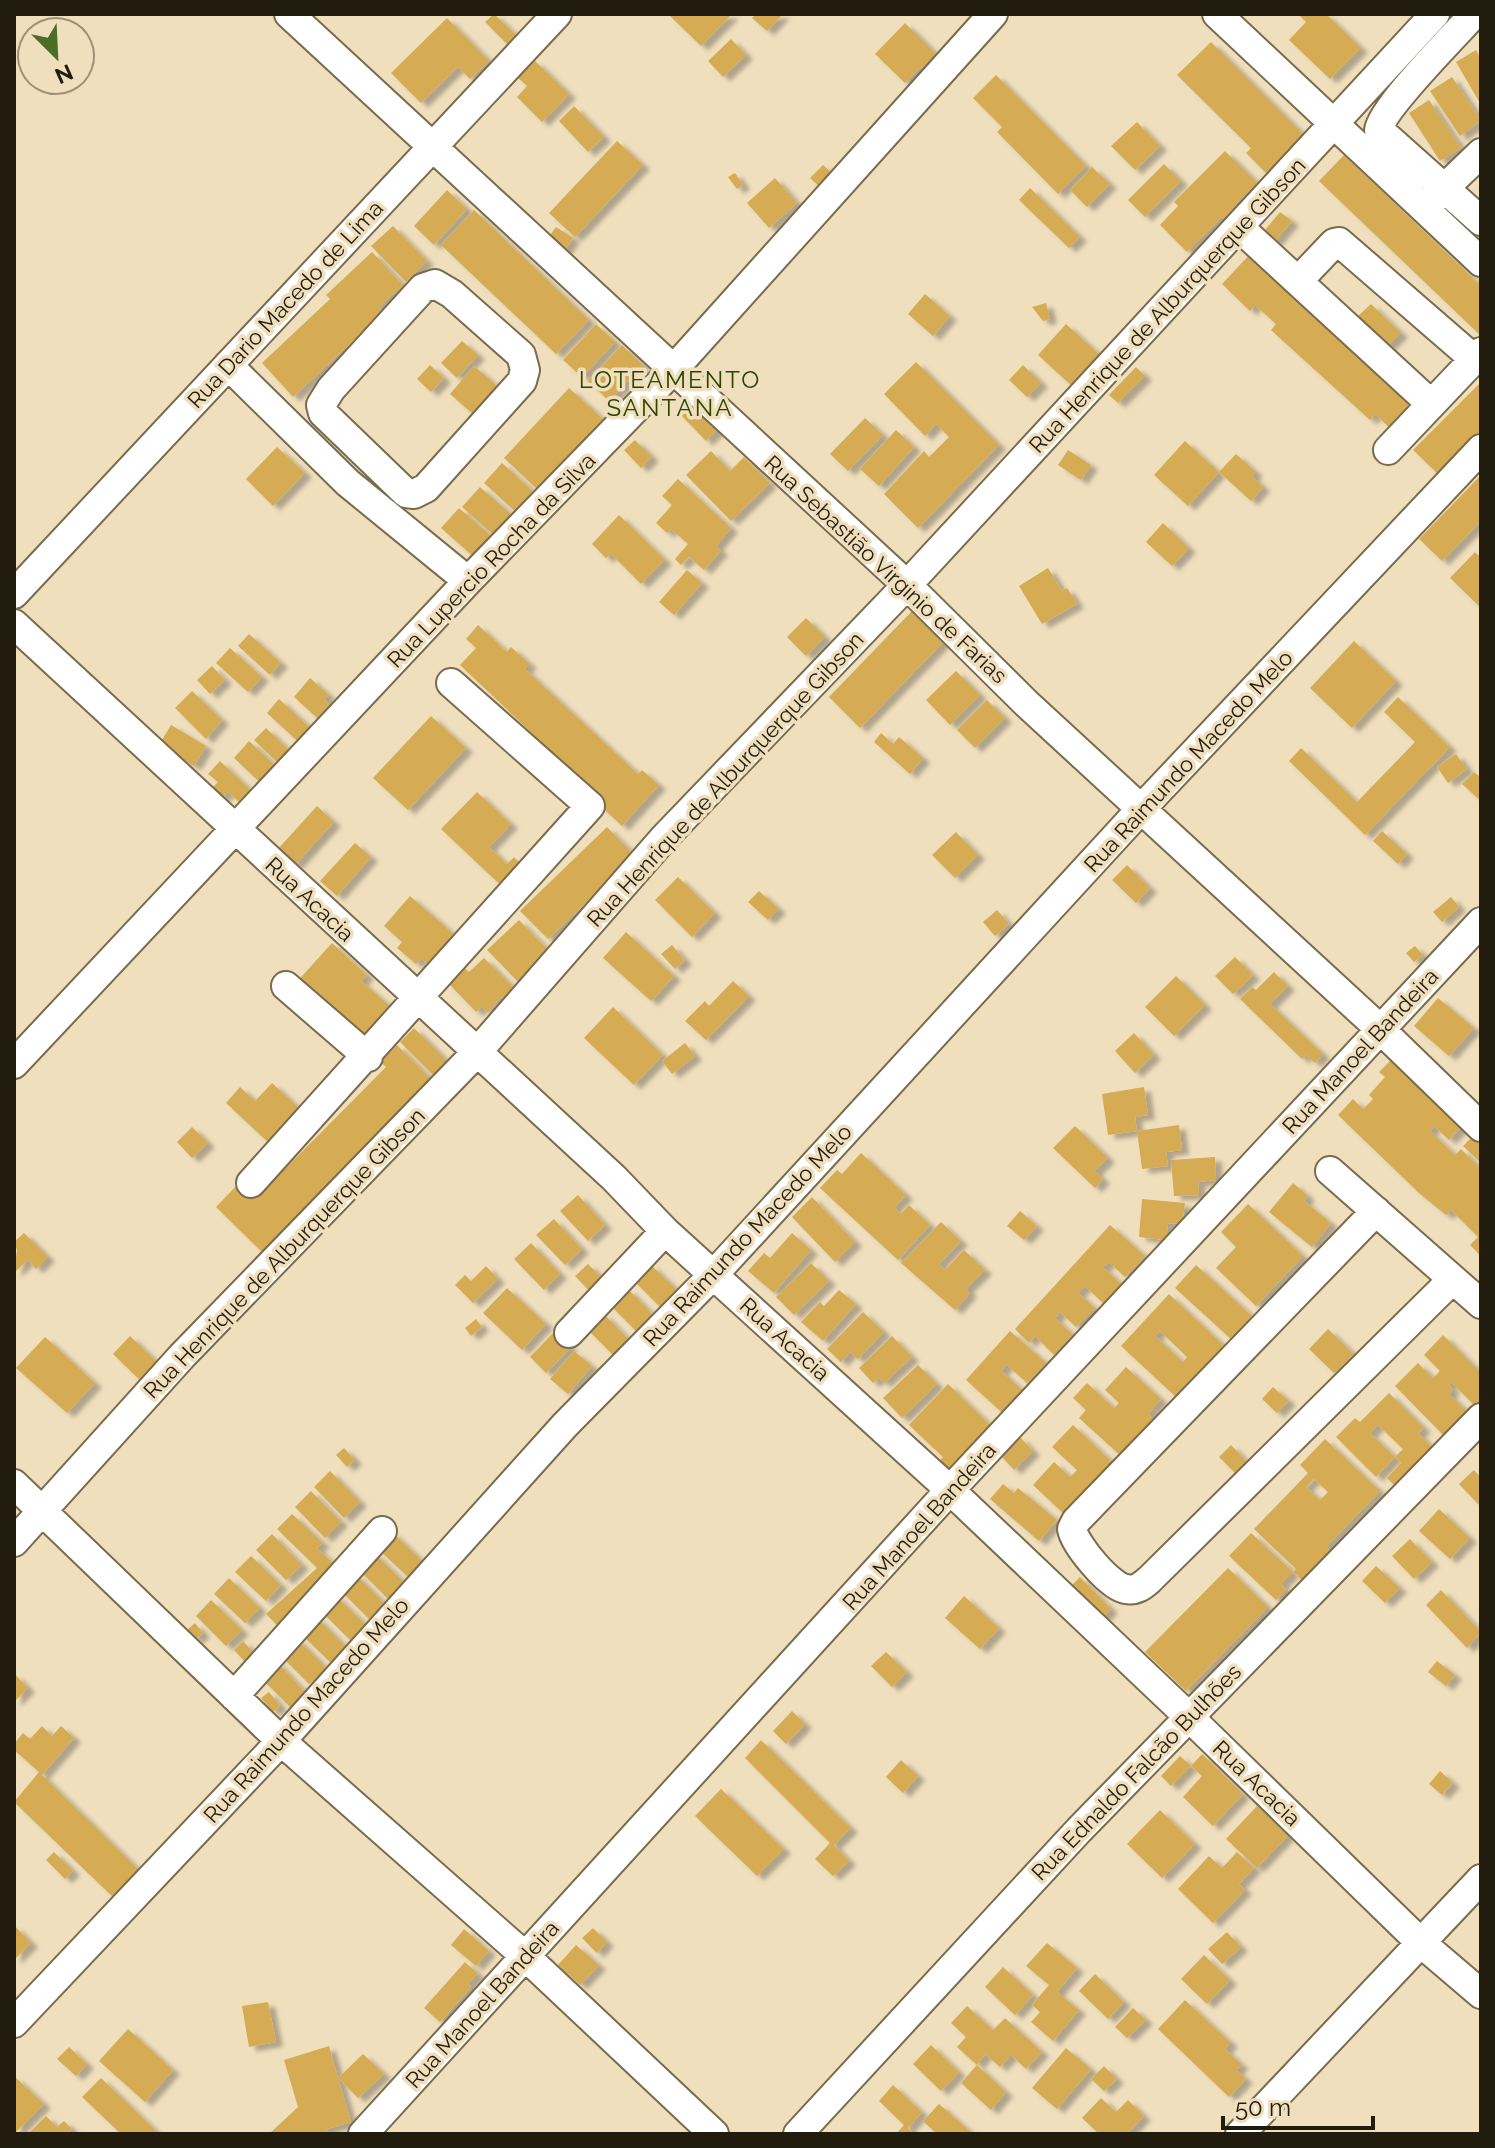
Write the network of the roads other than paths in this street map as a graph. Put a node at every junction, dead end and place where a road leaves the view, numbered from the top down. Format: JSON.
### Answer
{"nodes":[{"id":1,"x":289,"y":14,"type":"edge"},
{"id":2,"x":557,"y":14,"type":"edge"},
{"id":3,"x":993,"y":14,"type":"edge"},
{"id":4,"x":1217,"y":14,"type":"edge"},
{"id":5,"x":1435,"y":14,"type":"edge"},
{"id":6,"x":1474,"y":14,"type":"edge"},
{"id":7,"x":1336,"y":123,"type":"junction"},
{"id":8,"x":432,"y":146,"type":"junction"},
{"id":9,"x":1481,"y":153,"type":"edge"},
{"id":10,"x":1447,"y":189,"type":"junction"},
{"id":11,"x":1420,"y":208,"type":"junction"},
{"id":12,"x":1481,"y":221,"type":"edge"},
{"id":13,"x":1240,"y":228,"type":"junction"},
{"id":14,"x":1481,"y":262,"type":"edge"},
{"id":15,"x":1299,"y":280,"type":"junction"},
{"id":16,"x":1477,"y":356,"type":"edge"},
{"id":17,"x":228,"y":365,"type":"junction"},
{"id":18,"x":672,"y":371,"type":"junction"},
{"id":19,"x":1430,"y":403,"type":"junction"},
{"id":20,"x":1481,"y":449,"type":"edge"},
{"id":21,"x":1388,"y":450,"type":"dead end"},
{"id":22,"x":367,"y":456,"type":"junction"},
{"id":23,"x":348,"y":483,"type":"junction"},
{"id":24,"x":468,"y":581,"type":"junction"},
{"id":25,"x":907,"y":585,"type":"junction"},
{"id":26,"x":14,"y":594,"type":"edge"},
{"id":27,"x":14,"y":624,"type":"edge"},
{"id":28,"x":451,"y":683,"type":"dead end"},
{"id":29,"x":1142,"y":808,"type":"junction"},
{"id":30,"x":236,"y":830,"type":"junction"},
{"id":31,"x":1481,"y":922,"type":"edge"},
{"id":32,"x":286,"y":986,"type":"dead end"},
{"id":33,"x":417,"y":1000,"type":"junction"},
{"id":34,"x":1380,"y":1029,"type":"junction"},
{"id":35,"x":478,"y":1051,"type":"junction"},
{"id":36,"x":368,"y":1057,"type":"junction"},
{"id":37,"x":14,"y":1064,"type":"edge"},
{"id":38,"x":1481,"y":1127,"type":"edge"},
{"id":39,"x":1330,"y":1171,"type":"dead end"},
{"id":40,"x":251,"y":1183,"type":"dead end"},
{"id":41,"x":1376,"y":1211,"type":"junction"},
{"id":42,"x":665,"y":1231,"type":"junction"},
{"id":43,"x":714,"y":1274,"type":"junction"},
{"id":44,"x":1452,"y":1280,"type":"junction"},
{"id":45,"x":1481,"y":1304,"type":"edge"},
{"id":46,"x":569,"y":1333,"type":"dead end"},
{"id":47,"x":1480,"y":1423,"type":"edge"},
{"id":48,"x":14,"y":1484,"type":"edge"},
{"id":49,"x":950,"y":1490,"type":"junction"},
{"id":50,"x":42,"y":1511,"type":"junction"},
{"id":51,"x":382,"y":1531,"type":"dead end"},
{"id":52,"x":14,"y":1542,"type":"edge"},
{"id":53,"x":234,"y":1696,"type":"junction"},
{"id":54,"x":1188,"y":1716,"type":"junction"},
{"id":55,"x":281,"y":1741,"type":"junction"},
{"id":56,"x":1481,"y":1879,"type":"edge"},
{"id":57,"x":1420,"y":1942,"type":"junction"},
{"id":58,"x":525,"y":1956,"type":"junction"},
{"id":59,"x":1481,"y":1994,"type":"edge"},
{"id":60,"x":14,"y":2023,"type":"edge"},
{"id":61,"x":363,"y":2134,"type":"edge"},
{"id":62,"x":714,"y":2134,"type":"edge"},
{"id":63,"x":798,"y":2134,"type":"edge"},
{"id":64,"x":1240,"y":2134,"type":"edge"}],
"edges":[{"from":1,"to":8,"type":"street","name":"Rua Sebastião Virginio de Farias"},
{"from":2,"to":8,"type":"street","name":"Rua Dario Macedo de Lima"},
{"from":3,"to":18,"type":"street","name":"Rua Lupercio Rocha da Silva"},
{"from":4,"to":7,"type":"street"},
{"from":5,"to":7,"type":"street","name":"Rua Henrique de Alburquerque Gibson"},
{"from":6,"to":10,"type":"street"},
{"from":7,"to":11,"type":"street"},
{"from":7,"to":13,"type":"street","name":"Rua Henrique de Alburquerque Gibson"},
{"from":8,"to":17,"type":"street","name":"Rua Dario Macedo de Lima"},
{"from":8,"to":18,"type":"street","name":"Rua Sebastião Virginio de Farias"},
{"from":9,"to":10,"type":"street"},
{"from":10,"to":11,"type":"street"},
{"from":10,"to":12,"type":"street"},
{"from":11,"to":14,"type":"street"},
{"from":13,"to":15,"type":"street"},
{"from":13,"to":25,"type":"street","name":"Rua Henrique de Alburquerque Gibson"},
{"from":15,"to":16,"type":"street"},
{"from":15,"to":19,"type":"street"},
{"from":16,"to":19,"type":"street"},
{"from":17,"to":23,"type":"street"},
{"from":17,"to":26,"type":"street","name":"Rua Dario Macedo de Lima"},
{"from":18,"to":24,"type":"street","name":"Rua Lupercio Rocha da Silva"},
{"from":18,"to":25,"type":"street","name":"Rua Sebastião Virginio de Farias"},
{"from":19,"to":21,"type":"street"},
{"from":20,"to":29,"type":"street","name":"Rua Raimundo Macedo Melo"},
{"from":22,"to":22,"type":"street"},
{"from":22,"to":23,"type":"street"},
{"from":23,"to":24,"type":"street"},
{"from":24,"to":30,"type":"street","name":"Rua Lupercio Rocha da Silva"},
{"from":25,"to":29,"type":"street","name":"Rua Sebastião Virginio de Farias"},
{"from":25,"to":35,"type":"street","name":"Rua Henrique de Alburquerque Gibson"},
{"from":27,"to":30,"type":"street","name":"Rua Acacia"},
{"from":28,"to":33,"type":"street"},
{"from":29,"to":34,"type":"street","name":"Rua Sebastião Virginio de Farias"},
{"from":29,"to":43,"type":"street","name":"Rua Raimundo Macedo Melo"},
{"from":30,"to":33,"type":"street","name":"Rua Acacia"},
{"from":30,"to":37,"type":"street","name":"Rua Lupercio Rocha da Silva"},
{"from":31,"to":34,"type":"street","name":"Rua Manoel Bandeira"},
{"from":32,"to":36,"type":"street"},
{"from":33,"to":35,"type":"street","name":"Rua Acacia"},
{"from":33,"to":36,"type":"street"},
{"from":34,"to":38,"type":"street","name":"Rua Sebastião Virginio de Farias"},
{"from":34,"to":49,"type":"street","name":"Rua Manoel Bandeira"},
{"from":35,"to":42,"type":"street","name":"Rua Acacia"},
{"from":35,"to":50,"type":"street","name":"Rua Henrique de Alburquerque Gibson"},
{"from":36,"to":40,"type":"street"},
{"from":39,"to":41,"type":"street"},
{"from":41,"to":44,"type":"street"},
{"from":41,"to":44,"type":"street"},
{"from":42,"to":43,"type":"street","name":"Rua Acacia"},
{"from":42,"to":46,"type":"street"},
{"from":43,"to":49,"type":"street","name":"Rua Acacia"},
{"from":43,"to":55,"type":"street","name":"Rua Raimundo Macedo Melo"},
{"from":44,"to":45,"type":"street"},
{"from":47,"to":54,"type":"street","name":"Rua Ednaldo Falcão Bulhões"},
{"from":48,"to":50,"type":"street"},
{"from":49,"to":54,"type":"street","name":"Rua Acacia"},
{"from":49,"to":58,"type":"street","name":"Rua Manoel Bandeira"},
{"from":50,"to":52,"type":"street","name":"Rua Henrique de Alburquerque Gibson"},
{"from":50,"to":53,"type":"street"},
{"from":51,"to":53,"type":"street"},
{"from":53,"to":55,"type":"street"},
{"from":54,"to":57,"type":"street","name":"Rua Acacia"},
{"from":54,"to":63,"type":"street","name":"Rua Ednaldo Falcão Bulhões"},
{"from":55,"to":58,"type":"street"},
{"from":55,"to":60,"type":"street","name":"Rua Raimundo Macedo Melo"},
{"from":56,"to":57,"type":"street"},
{"from":57,"to":59,"type":"street","name":"Rua Acacia"},
{"from":57,"to":64,"type":"street"},
{"from":58,"to":61,"type":"street","name":"Rua Manoel Bandeira"},
{"from":58,"to":62,"type":"street"}]}
